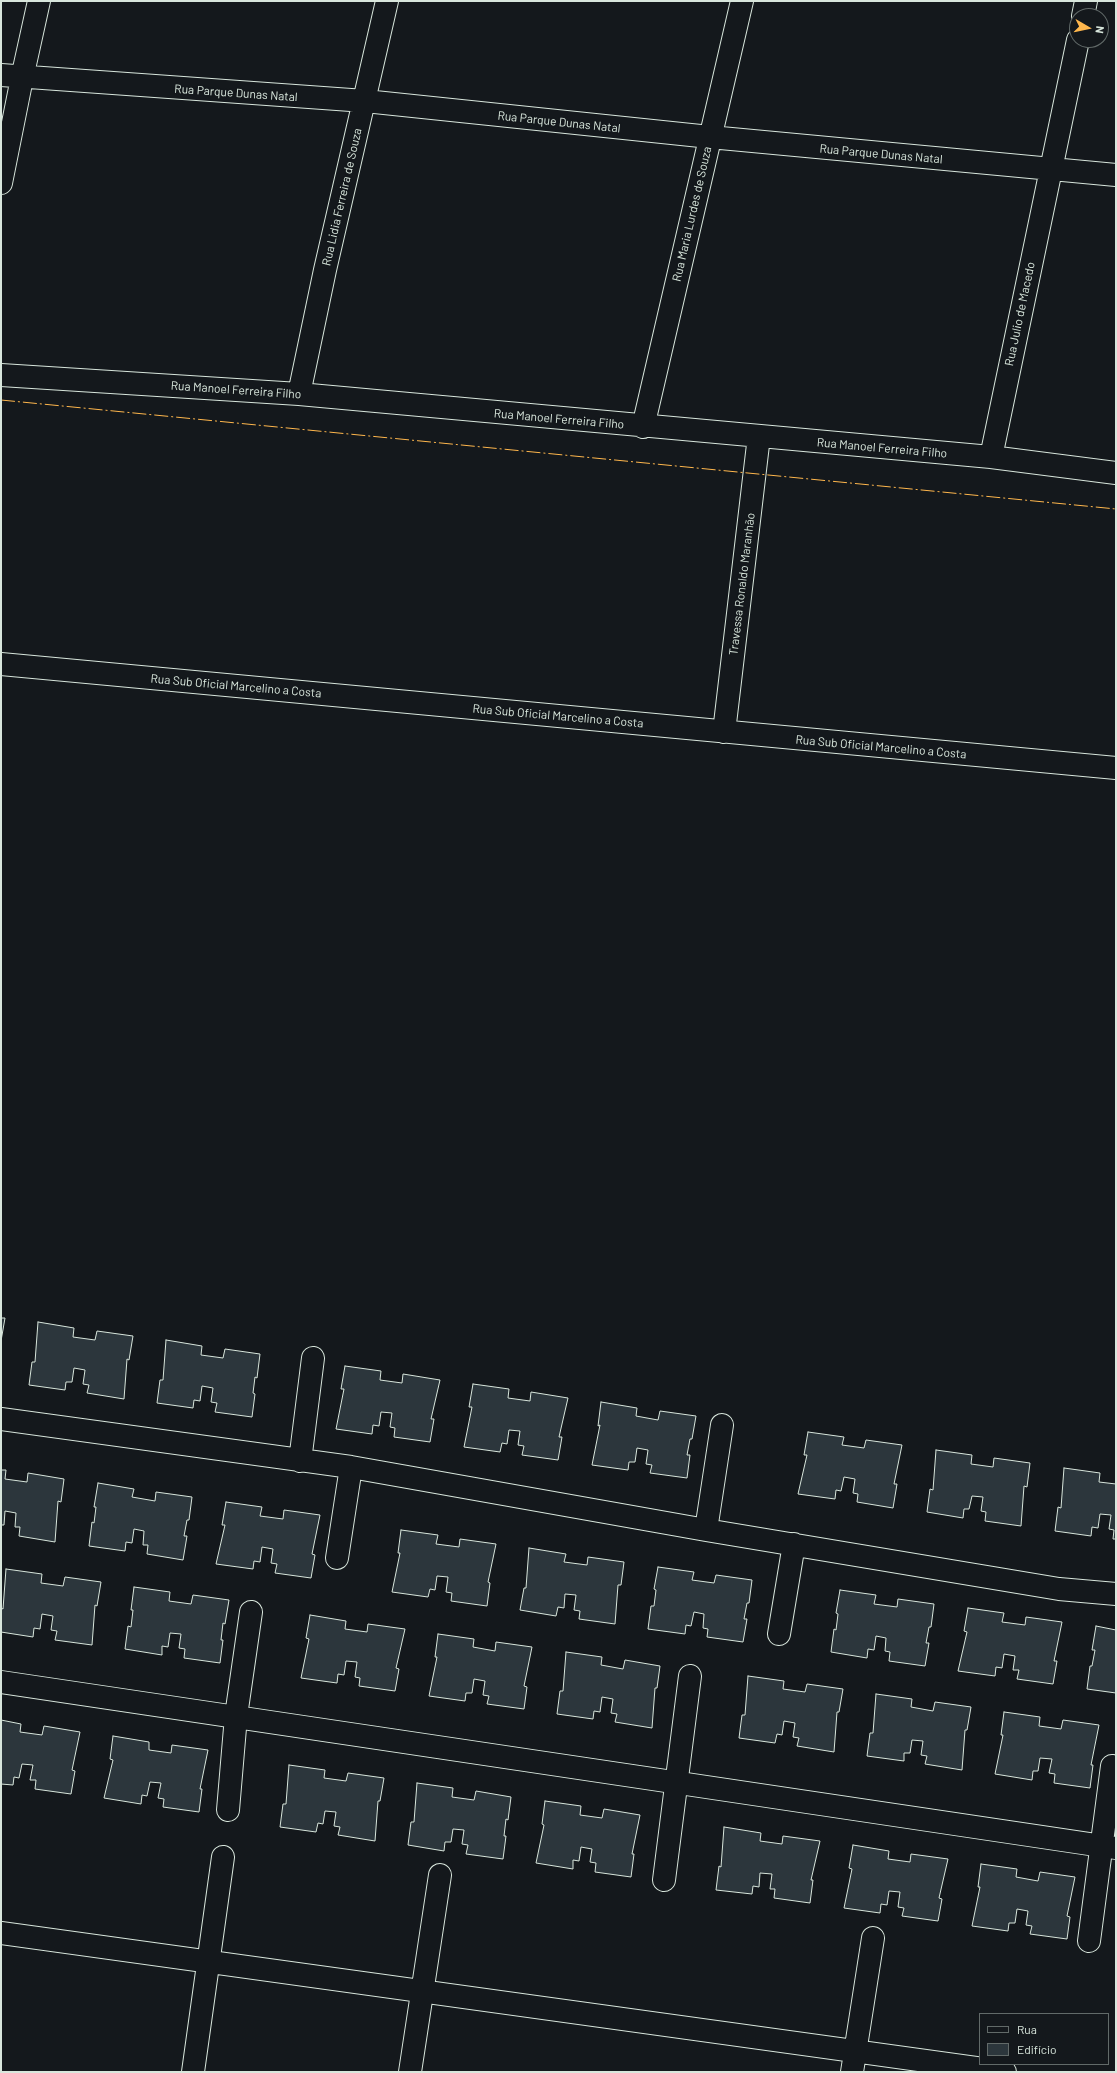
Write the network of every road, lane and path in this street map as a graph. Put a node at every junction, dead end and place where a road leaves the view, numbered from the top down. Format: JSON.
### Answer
{"nodes":[{"id":1,"x":39,"y":1,"type":"edge"},
{"id":2,"x":387,"y":1,"type":"edge"},
{"id":3,"x":742,"y":1,"type":"edge"},
{"id":4,"x":1076,"y":48,"type":"edge"},
{"id":5,"x":11,"y":77,"type":"edge"},
{"id":6,"x":365,"y":101,"type":"junction"},
{"id":7,"x":710,"y":137,"type":"junction"},
{"id":8,"x":1050,"y":170,"type":"junction"},
{"id":9,"x":1116,"y":175,"type":"edge"},
{"id":10,"x":1,"y":183,"type":"edge"},
{"id":11,"x":1,"y":375,"type":"edge"},
{"id":12,"x":299,"y":394,"type":"junction"},
{"id":13,"x":642,"y":427,"type":"junction"},
{"id":14,"x":759,"y":436,"type":"junction"},
{"id":15,"x":991,"y":457,"type":"junction"},
{"id":16,"x":1116,"y":473,"type":"edge"},
{"id":17,"x":1,"y":664,"type":"edge"},
{"id":18,"x":724,"y":732,"type":"junction"},
{"id":19,"x":1116,"y":768,"type":"edge"},
{"id":20,"x":313,"y":1358,"type":"dead end"},
{"id":21,"x":1,"y":1418,"type":"edge"},
{"id":22,"x":722,"y":1425,"type":"dead end"},
{"id":23,"x":300,"y":1461,"type":"junction"},
{"id":24,"x":351,"y":1467,"type":"junction"},
{"id":25,"x":706,"y":1530,"type":"junction"},
{"id":26,"x":794,"y":1544,"type":"junction"},
{"id":27,"x":338,"y":1558,"type":"dead end"},
{"id":28,"x":1116,"y":1594,"type":"edge"},
{"id":29,"x":251,"y":1612,"type":"dead end"},
{"id":30,"x":779,"y":1634,"type":"dead end"},
{"id":31,"x":690,"y":1676,"type":"dead end"},
{"id":32,"x":1,"y":1682,"type":"edge"},
{"id":33,"x":236,"y":1716,"type":"junction"},
{"id":34,"x":1112,"y":1766,"type":"dead end"},
{"id":35,"x":675,"y":1782,"type":"junction"},
{"id":36,"x":228,"y":1810,"type":"dead end"},
{"id":37,"x":1109,"y":1847,"type":"edge"},
{"id":38,"x":223,"y":1857,"type":"dead end"},
{"id":39,"x":440,"y":1875,"type":"dead end"},
{"id":40,"x":664,"y":1880,"type":"dead end"},
{"id":41,"x":1,"y":1934,"type":"edge"},
{"id":42,"x":873,"y":1938,"type":"dead end"},
{"id":43,"x":1089,"y":1941,"type":"dead end"},
{"id":44,"x":209,"y":1963,"type":"junction"},
{"id":45,"x":422,"y":1992,"type":"junction"},
{"id":46,"x":854,"y":2062,"type":"edge"},
{"id":47,"x":193,"y":2072,"type":"edge"},
{"id":48,"x":410,"y":2072,"type":"edge"},
{"id":49,"x":1005,"y":2072,"type":"edge"}],
"edges":[{"from":1,"to":5,"type":"street"},
{"from":2,"to":6,"type":"street","name":"Rua Lidia Ferreira de Souza"},
{"from":3,"to":7,"type":"street","name":"Rua Maria Lurdes de Souza"},
{"from":4,"to":8,"type":"street","name":"Rua Julio de Macedo"},
{"from":5,"to":6,"type":"street","name":"Rua Parque Dunas Natal"},
{"from":5,"to":10,"type":"street"},
{"from":6,"to":7,"type":"street","name":"Rua Parque Dunas Natal"},
{"from":6,"to":12,"type":"street","name":"Rua Lidia Ferreira de Souza"},
{"from":7,"to":8,"type":"street","name":"Rua Parque Dunas Natal"},
{"from":7,"to":13,"type":"street","name":"Rua Maria Lurdes de Souza"},
{"from":8,"to":9,"type":"street","name":"Rua Parque Dunas Natal"},
{"from":8,"to":15,"type":"street","name":"Rua Julio de Macedo"},
{"from":11,"to":12,"type":"street","name":"Rua Manoel Ferreira Filho"},
{"from":12,"to":13,"type":"street","name":"Rua Manoel Ferreira Filho"},
{"from":13,"to":14,"type":"street","name":"Rua Manoel Ferreira Filho"},
{"from":14,"to":15,"type":"street","name":"Rua Manoel Ferreira Filho"},
{"from":14,"to":18,"type":"street","name":"Travessa Ronaldo Maranhão"},
{"from":15,"to":16,"type":"street","name":"Rua Manoel Ferreira Filho"},
{"from":17,"to":18,"type":"street","name":"Rua Sub Oficial Marcelino a Costa"},
{"from":18,"to":19,"type":"street","name":"Rua Sub Oficial Marcelino a Costa"},
{"from":20,"to":23,"type":"street"},
{"from":21,"to":23,"type":"street"},
{"from":22,"to":25,"type":"street"},
{"from":23,"to":24,"type":"street"},
{"from":24,"to":25,"type":"street"},
{"from":24,"to":27,"type":"street"},
{"from":25,"to":26,"type":"street"},
{"from":26,"to":28,"type":"street"},
{"from":26,"to":30,"type":"street"},
{"from":29,"to":33,"type":"street"},
{"from":31,"to":35,"type":"street"},
{"from":32,"to":33,"type":"street"},
{"from":33,"to":35,"type":"street"},
{"from":33,"to":36,"type":"street"},
{"from":34,"to":37,"type":"street"},
{"from":35,"to":37,"type":"street"},
{"from":35,"to":40,"type":"street"},
{"from":37,"to":43,"type":"street"},
{"from":38,"to":44,"type":"street"},
{"from":39,"to":45,"type":"street"},
{"from":41,"to":44,"type":"street"},
{"from":42,"to":46,"type":"street"},
{"from":44,"to":45,"type":"street"},
{"from":44,"to":47,"type":"street"},
{"from":45,"to":46,"type":"street"},
{"from":45,"to":48,"type":"street"},
{"from":46,"to":49,"type":"street"}]}
